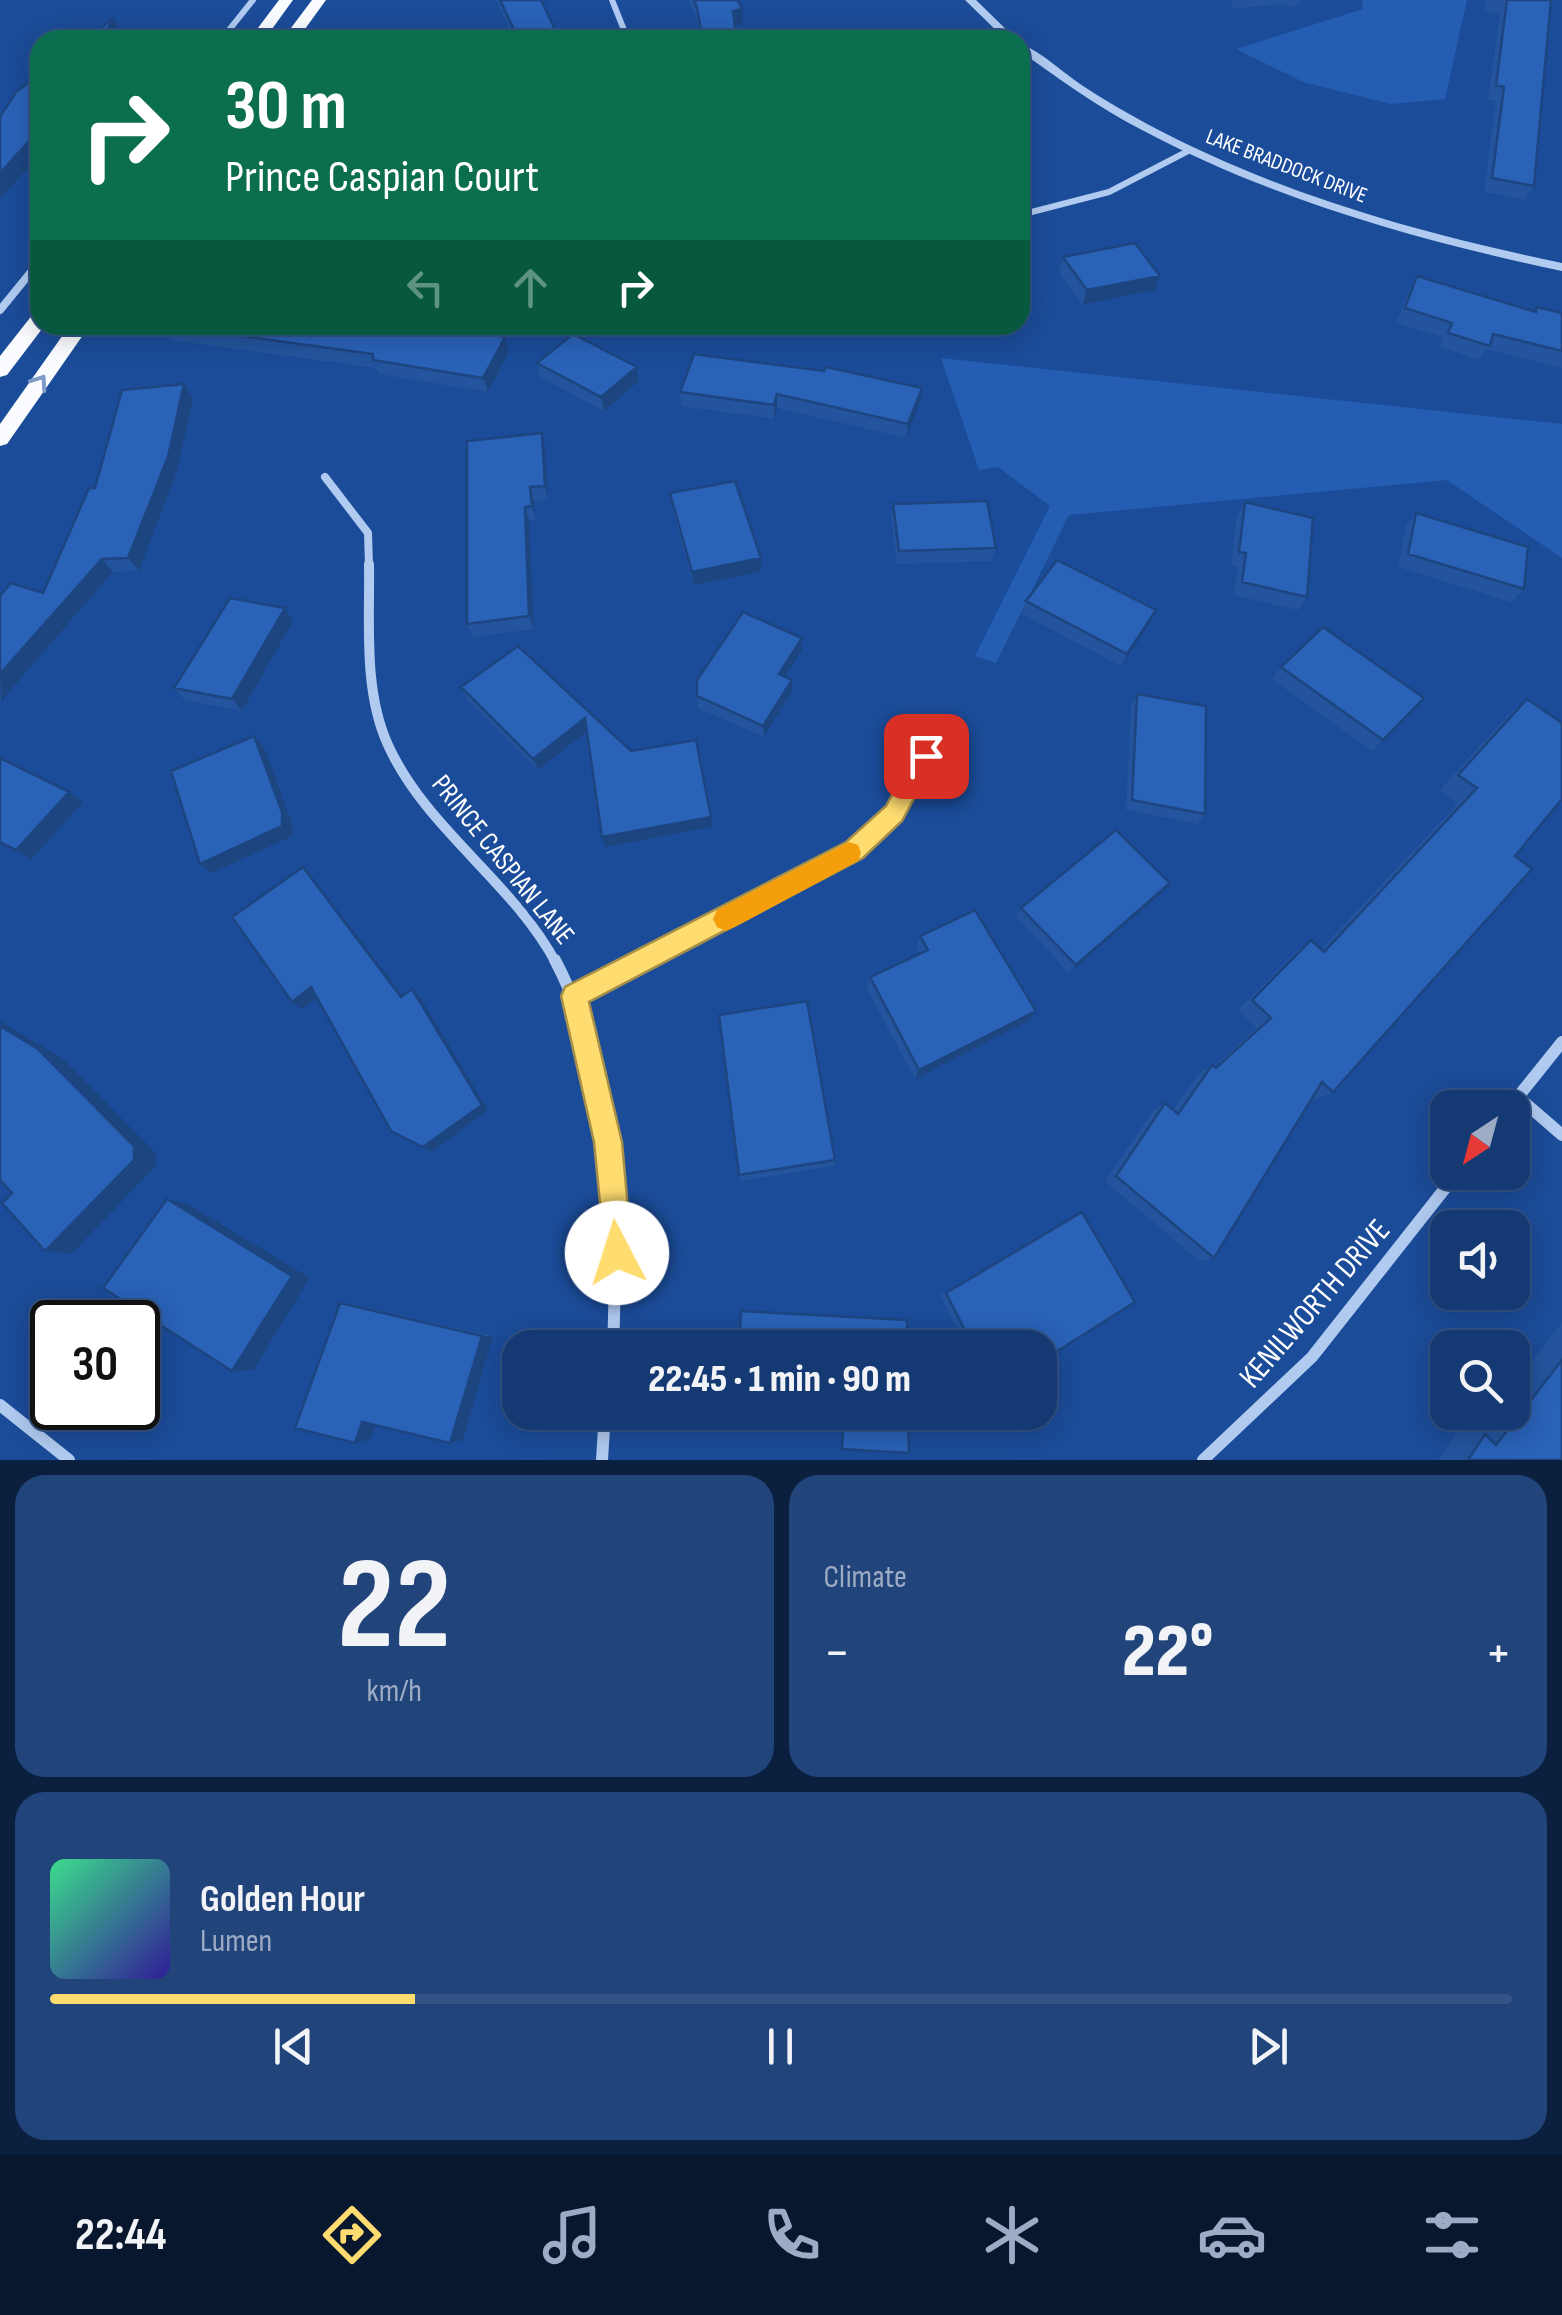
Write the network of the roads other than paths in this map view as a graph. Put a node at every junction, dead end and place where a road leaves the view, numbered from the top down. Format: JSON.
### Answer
{"nodes":[{"id":1,"x":253,"y":0,"type":"edge"},
{"id":2,"x":286,"y":0,"type":"edge"},
{"id":3,"x":318,"y":0,"type":"edge"},
{"id":4,"x":612,"y":0,"type":"edge"},
{"id":5,"x":970,"y":0,"type":"edge"},
{"id":6,"x":228,"y":30,"type":"edge"},
{"id":7,"x":264,"y":30,"type":"edge"},
{"id":8,"x":296,"y":30,"type":"edge"},
{"id":9,"x":624,"y":30,"type":"edge"},
{"id":10,"x":1002,"y":30,"type":"edge"},
{"id":11,"x":1030,"y":53,"type":"edge"},
{"id":12,"x":1190,"y":150,"type":"junction"},
{"id":13,"x":1030,"y":213,"type":"edge"},
{"id":14,"x":1562,"y":267,"type":"edge"},
{"id":15,"x":30,"y":273,"type":"edge"},
{"id":16,"x":0,"y":310,"type":"edge"},
{"id":17,"x":30,"y":331,"type":"edge"},
{"id":18,"x":73,"y":335,"type":"edge"},
{"id":19,"x":0,"y":370,"type":"edge"},
{"id":20,"x":0,"y":439,"type":"edge"},
{"id":21,"x":326,"y":477,"type":"dead end"},
{"id":22,"x":926,"y":756,"type":"dead end"},
{"id":23,"x":574,"y":996,"type":"junction"},
{"id":24,"x":1562,"y":1042,"type":"edge"},
{"id":25,"x":1523,"y":1090,"type":"edge"},
{"id":26,"x":1530,"y":1113,"type":"edge"},
{"id":27,"x":1562,"y":1135,"type":"edge"},
{"id":28,"x":1444,"y":1190,"type":"edge"},
{"id":29,"x":614,"y":1330,"type":"edge"},
{"id":30,"x":0,"y":1405,"type":"edge"},
{"id":31,"x":604,"y":1430,"type":"edge"},
{"id":32,"x":69,"y":1460,"type":"edge"},
{"id":33,"x":602,"y":1460,"type":"edge"},
{"id":34,"x":1202,"y":1460,"type":"edge"}],
"edges":[{"from":1,"to":6,"type":"street"},
{"from":2,"to":7,"type":"main road"},
{"from":3,"to":8,"type":"main road"},
{"from":4,"to":9,"type":"street"},
{"from":5,"to":10,"type":"street"},
{"from":11,"to":12,"type":"street","name":"LAKE BRADDOCK DRIVE"},
{"from":12,"to":13,"type":"street"},
{"from":12,"to":14,"type":"street","name":"LAKE BRADDOCK DRIVE"},
{"from":15,"to":16,"type":"street"},
{"from":17,"to":19,"type":"main road"},
{"from":20,"to":18,"type":"main road","one_way":true},
{"from":21,"to":23,"type":"street","name":"PRINCE CASPIAN LANE"},
{"from":22,"to":23,"type":"street"},
{"from":23,"to":29,"type":"street","name":"PRINCE CASPIAN LANE"},
{"from":24,"to":25,"type":"street"},
{"from":26,"to":27,"type":"street"},
{"from":28,"to":34,"type":"street","name":"KENILWORTH DRIVE"},
{"from":30,"to":32,"type":"street"},
{"from":31,"to":33,"type":"street"}]}
